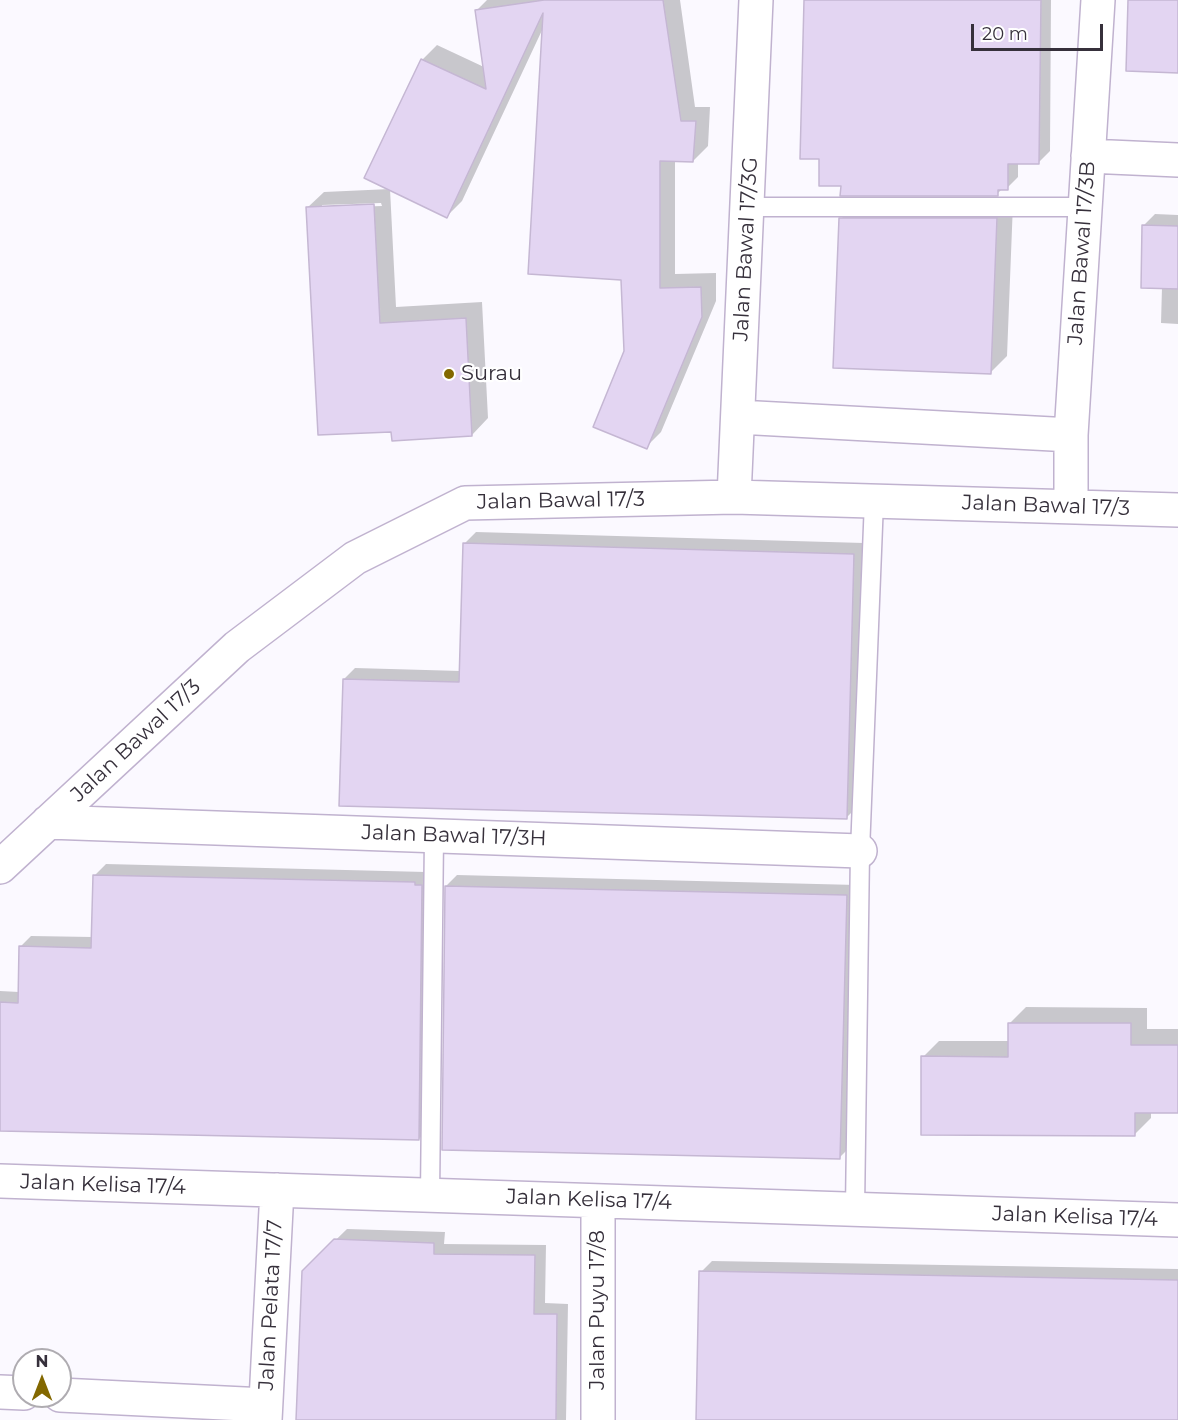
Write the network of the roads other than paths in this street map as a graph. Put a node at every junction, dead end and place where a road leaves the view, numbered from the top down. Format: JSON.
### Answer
{"nodes":[{"id":1,"x":756,"y":0,"type":"edge"},
{"id":2,"x":1098,"y":0,"type":"edge"},
{"id":3,"x":1088,"y":156,"type":"junction"},
{"id":4,"x":1178,"y":160,"type":"edge"},
{"id":5,"x":748,"y":207,"type":"junction"},
{"id":6,"x":1085,"y":207,"type":"junction"},
{"id":7,"x":738,"y":417,"type":"junction"},
{"id":8,"x":1071,"y":435,"type":"junction"},
{"id":9,"x":734,"y":497,"type":"junction"},
{"id":10,"x":874,"y":501,"type":"junction"},
{"id":11,"x":1071,"y":507,"type":"junction"},
{"id":12,"x":1178,"y":510,"type":"edge"},
{"id":13,"x":48,"y":822,"type":"junction"},
{"id":14,"x":434,"y":836,"type":"junction"},
{"id":15,"x":860,"y":851,"type":"junction"},
{"id":16,"x":0,"y":867,"type":"edge"},
{"id":17,"x":0,"y":1181,"type":"edge"},
{"id":18,"x":277,"y":1190,"type":"junction"},
{"id":19,"x":430,"y":1196,"type":"junction"},
{"id":20,"x":598,"y":1201,"type":"junction"},
{"id":21,"x":855,"y":1209,"type":"junction"},
{"id":22,"x":1178,"y":1220,"type":"edge"},
{"id":23,"x":72,"y":1396,"type":"edge"},
{"id":24,"x":265,"y":1413,"type":"edge"},
{"id":25,"x":598,"y":1420,"type":"edge"}],
"edges":[{"from":1,"to":5,"type":"street","name":"Jalan Bawal 17/3G"},
{"from":2,"to":3,"type":"street","name":"Jalan Bawal 17/3B"},
{"from":3,"to":4,"type":"street"},
{"from":3,"to":6,"type":"street","name":"Jalan Bawal 17/3B"},
{"from":5,"to":6,"type":"lane"},
{"from":5,"to":7,"type":"street","name":"Jalan Bawal 17/3G"},
{"from":6,"to":8,"type":"street","name":"Jalan Bawal 17/3B"},
{"from":7,"to":8,"type":"street"},
{"from":7,"to":9,"type":"street","name":"Jalan Bawal 17/3G"},
{"from":8,"to":11,"type":"street","name":"Jalan Bawal 17/3B"},
{"from":9,"to":10,"type":"street","name":"Jalan Bawal 17/3"},
{"from":9,"to":13,"type":"street","name":"Jalan Bawal 17/3"},
{"from":10,"to":11,"type":"street","name":"Jalan Bawal 17/3"},
{"from":10,"to":15,"type":"lane"},
{"from":11,"to":12,"type":"street","name":"Jalan Bawal 17/3"},
{"from":13,"to":14,"type":"street","name":"Jalan Bawal 17/3H"},
{"from":13,"to":16,"type":"street","name":"Jalan Bawal 17/3"},
{"from":14,"to":15,"type":"street","name":"Jalan Bawal 17/3H"},
{"from":14,"to":19,"type":"lane"},
{"from":15,"to":21,"type":"lane"},
{"from":17,"to":18,"type":"street","name":"Jalan Kelisa 17/4"},
{"from":18,"to":19,"type":"street","name":"Jalan Kelisa 17/4"},
{"from":18,"to":24,"type":"street","name":"Jalan Pelata 17/7"},
{"from":19,"to":20,"type":"street","name":"Jalan Kelisa 17/4"},
{"from":20,"to":21,"type":"street","name":"Jalan Kelisa 17/4"},
{"from":20,"to":25,"type":"street","name":"Jalan Puyu 17/8"},
{"from":21,"to":22,"type":"street","name":"Jalan Kelisa 17/4"},
{"from":23,"to":24,"type":"street"}]}
